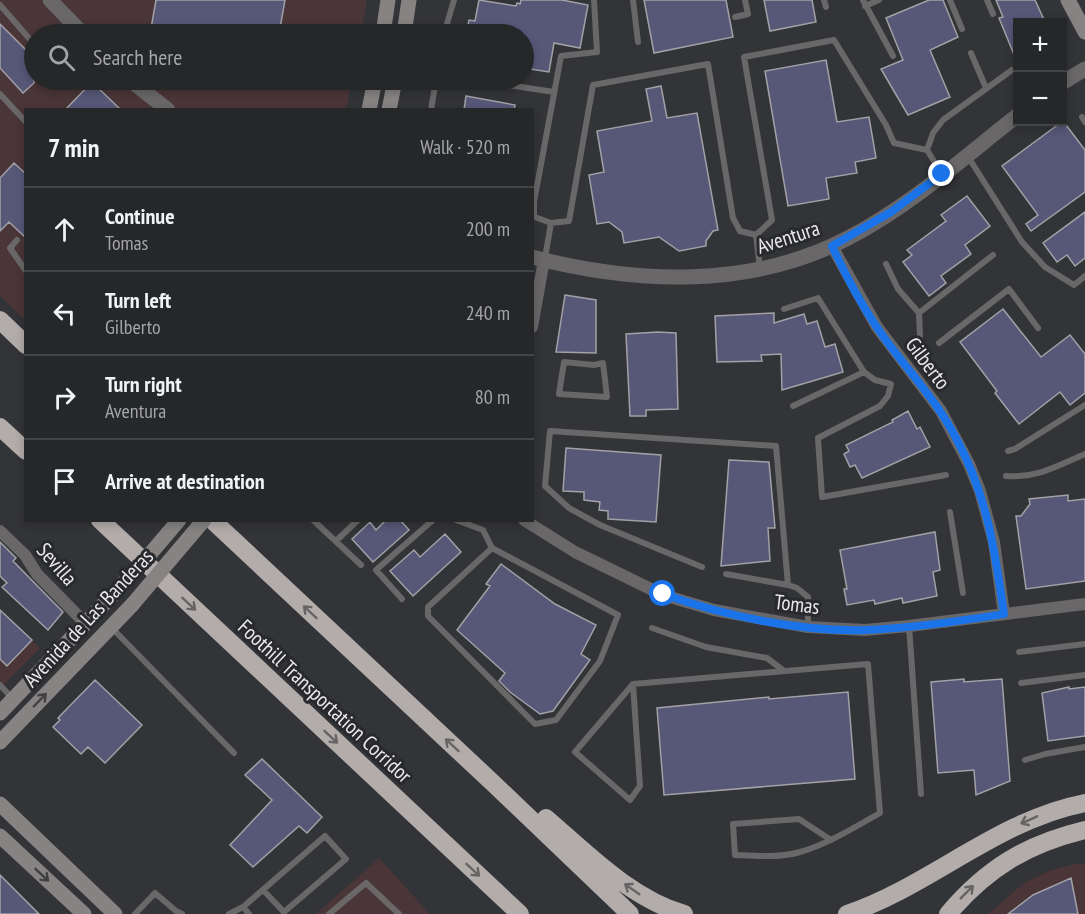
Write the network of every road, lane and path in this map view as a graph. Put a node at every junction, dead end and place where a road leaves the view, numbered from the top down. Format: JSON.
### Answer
{"nodes":[{"id":1,"x":50,"y":0,"type":"edge"},
{"id":2,"x":388,"y":0,"type":"edge"},
{"id":3,"x":409,"y":0,"type":"edge"},
{"id":4,"x":454,"y":0,"type":"edge"},
{"id":5,"x":594,"y":0,"type":"edge"},
{"id":6,"x":633,"y":0,"type":"edge"},
{"id":7,"x":745,"y":0,"type":"edge"},
{"id":8,"x":879,"y":0,"type":"edge"},
{"id":9,"x":950,"y":0,"type":"edge"},
{"id":10,"x":987,"y":0,"type":"edge"},
{"id":11,"x":1068,"y":0,"type":"edge"},
{"id":12,"x":864,"y":3,"type":"edge"},
{"id":13,"x":0,"y":5,"type":"edge"},
{"id":14,"x":993,"y":14,"type":"dead end"},
{"id":15,"x":735,"y":17,"type":"dead end"},
{"id":16,"x":73,"y":24,"type":"edge"},
{"id":17,"x":384,"y":24,"type":"edge"},
{"id":18,"x":405,"y":24,"type":"edge"},
{"id":19,"x":447,"y":24,"type":"edge"},
{"id":20,"x":962,"y":29,"type":"dead end"},
{"id":21,"x":1085,"y":32,"type":"edge"},
{"id":22,"x":24,"y":33,"type":"edge"},
{"id":23,"x":638,"y":42,"type":"dead end"},
{"id":24,"x":971,"y":53,"type":"dead end"},
{"id":25,"x":893,"y":56,"type":"dead end"},
{"id":26,"x":1085,"y":69,"type":"edge"},
{"id":27,"x":1012,"y":70,"type":"dead end"},
{"id":28,"x":1067,"y":79,"type":"edge"},
{"id":29,"x":986,"y":88,"type":"junction"},
{"id":30,"x":534,"y":89,"type":"edge"},
{"id":31,"x":143,"y":90,"type":"edge"},
{"id":32,"x":373,"y":90,"type":"edge"},
{"id":33,"x":393,"y":90,"type":"edge"},
{"id":34,"x":434,"y":90,"type":"edge"},
{"id":35,"x":554,"y":92,"type":"junction"},
{"id":36,"x":0,"y":94,"type":"edge"},
{"id":37,"x":165,"y":108,"type":"edge"},
{"id":38,"x":369,"y":108,"type":"edge"},
{"id":39,"x":389,"y":108,"type":"edge"},
{"id":40,"x":431,"y":108,"type":"edge"},
{"id":41,"x":1013,"y":118,"type":"edge"},
{"id":42,"x":24,"y":120,"type":"edge"},
{"id":43,"x":927,"y":150,"type":"junction"},
{"id":44,"x":967,"y":155,"type":"junction"},
{"id":45,"x":942,"y":174,"type":"junction"},
{"id":46,"x":534,"y":202,"type":"edge"},
{"id":47,"x":534,"y":216,"type":"edge"},
{"id":48,"x":551,"y":223,"type":"junction"},
{"id":49,"x":756,"y":236,"type":"junction"},
{"id":50,"x":17,"y":240,"type":"dead end"},
{"id":51,"x":832,"y":246,"type":"junction"},
{"id":52,"x":993,"y":255,"type":"dead end"},
{"id":53,"x":538,"y":259,"type":"edge"},
{"id":54,"x":886,"y":264,"type":"dead end"},
{"id":55,"x":24,"y":268,"type":"edge"},
{"id":56,"x":760,"y":269,"type":"junction"},
{"id":57,"x":1085,"y":276,"type":"edge"},
{"id":58,"x":534,"y":304,"type":"edge"},
{"id":59,"x":784,"y":309,"type":"dead end"},
{"id":60,"x":919,"y":313,"type":"junction"},
{"id":61,"x":0,"y":320,"type":"edge"},
{"id":62,"x":1038,"y":328,"type":"dead end"},
{"id":63,"x":920,"y":336,"type":"dead end"},
{"id":64,"x":24,"y":343,"type":"edge"},
{"id":65,"x":939,"y":343,"type":"dead end"},
{"id":66,"x":564,"y":362,"type":"joint"},
{"id":67,"x":864,"y":372,"type":"junction"},
{"id":68,"x":1085,"y":405,"type":"edge"},
{"id":69,"x":793,"y":406,"type":"dead end"},
{"id":70,"x":0,"y":427,"type":"edge"},
{"id":71,"x":24,"y":449,"type":"edge"},
{"id":72,"x":1008,"y":452,"type":"dead end"},
{"id":73,"x":1085,"y":454,"type":"edge"},
{"id":74,"x":946,"y":476,"type":"dead end"},
{"id":75,"x":1006,"y":476,"type":"dead end"},
{"id":76,"x":950,"y":512,"type":"dead end"},
{"id":77,"x":102,"y":522,"type":"edge"},
{"id":78,"x":177,"y":522,"type":"edge"},
{"id":79,"x":202,"y":522,"type":"edge"},
{"id":80,"x":214,"y":522,"type":"edge"},
{"id":81,"x":315,"y":522,"type":"edge"},
{"id":82,"x":356,"y":522,"type":"edge"},
{"id":83,"x":431,"y":522,"type":"edge"},
{"id":84,"x":461,"y":522,"type":"edge"},
{"id":85,"x":527,"y":522,"type":"edge"},
{"id":86,"x":0,"y":531,"type":"edge"},
{"id":87,"x":336,"y":541,"type":"junction"},
{"id":88,"x":492,"y":548,"type":"junction"},
{"id":89,"x":361,"y":565,"type":"dead end"},
{"id":90,"x":702,"y":567,"type":"dead end"},
{"id":91,"x":726,"y":574,"type":"dead end"},
{"id":92,"x":788,"y":585,"type":"junction"},
{"id":93,"x":963,"y":593,"type":"dead end"},
{"id":94,"x":402,"y":598,"type":"dead end"},
{"id":95,"x":1085,"y":604,"type":"edge"},
{"id":96,"x":1004,"y":614,"type":"junction"},
{"id":97,"x":91,"y":617,"type":"junction"},
{"id":98,"x":909,"y":626,"type":"junction"},
{"id":99,"x":110,"y":627,"type":"junction"},
{"id":100,"x":808,"y":627,"type":"junction"},
{"id":101,"x":652,"y":628,"type":"dead end"},
{"id":102,"x":1085,"y":644,"type":"edge"},
{"id":103,"x":1019,"y":652,"type":"dead end"},
{"id":104,"x":784,"y":671,"type":"junction"},
{"id":105,"x":1085,"y":675,"type":"edge"},
{"id":106,"x":1021,"y":683,"type":"dead end"},
{"id":107,"x":633,"y":684,"type":"junction"},
{"id":108,"x":0,"y":685,"type":"edge"},
{"id":109,"x":14,"y":699,"type":"junction"},
{"id":110,"x":0,"y":713,"type":"edge"},
{"id":111,"x":0,"y":742,"type":"edge"},
{"id":112,"x":1085,"y":747,"type":"edge"},
{"id":113,"x":234,"y":753,"type":"dead end"},
{"id":114,"x":1025,"y":760,"type":"dead end"},
{"id":115,"x":495,"y":784,"type":"junction"},
{"id":116,"x":921,"y":794,"type":"dead end"},
{"id":117,"x":1085,"y":803,"type":"edge"},
{"id":118,"x":0,"y":804,"type":"edge"},
{"id":119,"x":1085,"y":830,"type":"edge"},
{"id":120,"x":0,"y":836,"type":"edge"},
{"id":121,"x":831,"y":840,"type":"junction"},
{"id":122,"x":263,"y":890,"type":"junction"},
{"id":123,"x":495,"y":891,"type":"junction"},
{"id":124,"x":243,"y":907,"type":"junction"},
{"id":125,"x":179,"y":913,"type":"edge"},
{"id":126,"x":84,"y":914,"type":"edge"},
{"id":127,"x":115,"y":914,"type":"edge"},
{"id":128,"x":135,"y":914,"type":"edge"},
{"id":129,"x":229,"y":914,"type":"edge"},
{"id":130,"x":249,"y":914,"type":"edge"},
{"id":131,"x":329,"y":914,"type":"edge"},
{"id":132,"x":399,"y":914,"type":"edge"},
{"id":133,"x":510,"y":914,"type":"edge"},
{"id":134,"x":520,"y":914,"type":"edge"},
{"id":135,"x":630,"y":914,"type":"edge"},
{"id":136,"x":684,"y":914,"type":"edge"},
{"id":137,"x":847,"y":914,"type":"edge"},
{"id":138,"x":948,"y":914,"type":"edge"}],
"edges":[{"from":1,"to":16,"type":"street"},
{"from":2,"to":17,"type":"main road"},
{"from":3,"to":18,"type":"main road"},
{"from":4,"to":19,"type":"lane"},
{"from":5,"to":35,"type":"lane"},
{"from":6,"to":23,"type":"lane"},
{"from":7,"to":15,"type":"lane"},
{"from":8,"to":12,"type":"lane"},
{"from":9,"to":20,"type":"lane"},
{"from":10,"to":14,"type":"lane"},
{"from":11,"to":21,"type":"main road"},
{"from":12,"to":25,"type":"lane"},
{"from":13,"to":22,"type":"lane"},
{"from":24,"to":29,"type":"lane"},
{"from":26,"to":28,"type":"street"},
{"from":27,"to":29,"type":"lane"},
{"from":29,"to":43,"type":"lane"},
{"from":30,"to":35,"type":"lane"},
{"from":31,"to":37,"type":"street"},
{"from":32,"to":38,"type":"main road"},
{"from":33,"to":39,"type":"main road"},
{"from":34,"to":40,"type":"lane"},
{"from":35,"to":46,"type":"lane"},
{"from":36,"to":42,"type":"lane"},
{"from":41,"to":44,"type":"street","name":"Aventura"},
{"from":43,"to":45,"type":"lane"},
{"from":43,"to":49,"type":"lane"},
{"from":44,"to":45,"type":"street","name":"Aventura"},
{"from":44,"to":57,"type":"lane"},
{"from":45,"to":51,"type":"street","name":"Aventura"},
{"from":47,"to":48,"type":"lane"},
{"from":48,"to":49,"type":"lane"},
{"from":48,"to":53,"type":"lane"},
{"from":49,"to":56,"type":"lane"},
{"from":50,"to":55,"type":"lane"},
{"from":51,"to":56,"type":"street","name":"Aventura"},
{"from":51,"to":96,"type":"street","name":"Gilberto"},
{"from":52,"to":60,"type":"lane"},
{"from":53,"to":56,"type":"street","name":"Aventura"},
{"from":53,"to":58,"type":"street"},
{"from":54,"to":60,"type":"lane"},
{"from":59,"to":67,"type":"lane"},
{"from":60,"to":63,"type":"lane"},
{"from":61,"to":64,"type":"highway"},
{"from":62,"to":65,"type":"lane"},
{"from":66,"to":66,"type":"lane"},
{"from":67,"to":69,"type":"lane"},
{"from":67,"to":74,"type":"lane"},
{"from":68,"to":72,"type":"lane"},
{"from":70,"to":71,"type":"highway"},
{"from":73,"to":75,"type":"lane"},
{"from":76,"to":93,"type":"lane"},
{"from":77,"to":123,"type":"highway","name":"Foothill Transportation Corridor","one_way":true},
{"from":78,"to":97,"type":"main road","name":"Avenida de Las Banderas","bridge":true},
{"from":79,"to":99,"type":"main road","name":"Avenida de Las Banderas","bridge":true},
{"from":115,"to":80,"type":"highway","one_way":true},
{"from":81,"to":87,"type":"lane"},
{"from":82,"to":87,"type":"lane"},
{"from":83,"to":94,"type":"lane"},
{"from":84,"to":88,"type":"lane"},
{"from":85,"to":100,"type":"street","name":"Tomas"},
{"from":86,"to":97,"type":"street","name":"Sevilla"},
{"from":87,"to":89,"type":"lane"},
{"from":88,"to":88,"type":"lane"},
{"from":90,"to":92,"type":"lane"},
{"from":91,"to":92,"type":"lane"},
{"from":92,"to":100,"type":"lane"},
{"from":95,"to":96,"type":"street","name":"Tomas"},
{"from":96,"to":98,"type":"street","name":"Tomas"},
{"from":97,"to":99,"type":"main road"},
{"from":97,"to":109,"type":"main road","name":"Avenida de Las Banderas"},
{"from":98,"to":100,"type":"street","name":"Tomas"},
{"from":98,"to":116,"type":"lane"},
{"from":111,"to":99,"type":"main road","name":"Avenida de Las Banderas","one_way":true},
{"from":99,"to":113,"type":"lane"},
{"from":101,"to":104,"type":"lane"},
{"from":102,"to":103,"type":"lane"},
{"from":104,"to":107,"type":"lane"},
{"from":104,"to":121,"type":"lane"},
{"from":105,"to":106,"type":"lane"},
{"from":107,"to":107,"type":"lane"},
{"from":108,"to":109,"type":"lane"},
{"from":109,"to":110,"type":"main road","name":"Avenida de Las Banderas"},
{"from":112,"to":114,"type":"lane"},
{"from":115,"to":135,"type":"highway"},
{"from":136,"to":115,"type":"highway","one_way":true},
{"from":117,"to":137,"type":"highway","one_way":true},
{"from":118,"to":127,"type":"main road"},
{"from":138,"to":119,"type":"highway","one_way":true},
{"from":120,"to":126,"type":"main road","one_way":true},
{"from":121,"to":121,"type":"lane"},
{"from":122,"to":122,"type":"lane"},
{"from":122,"to":124,"type":"lane"},
{"from":123,"to":133,"type":"highway"},
{"from":123,"to":134,"type":"highway","name":"Foothill Transportation Corridor"},
{"from":124,"to":129,"type":"lane"},
{"from":124,"to":130,"type":"lane"},
{"from":125,"to":128,"type":"lane"},
{"from":131,"to":132,"type":"lane"}]}
